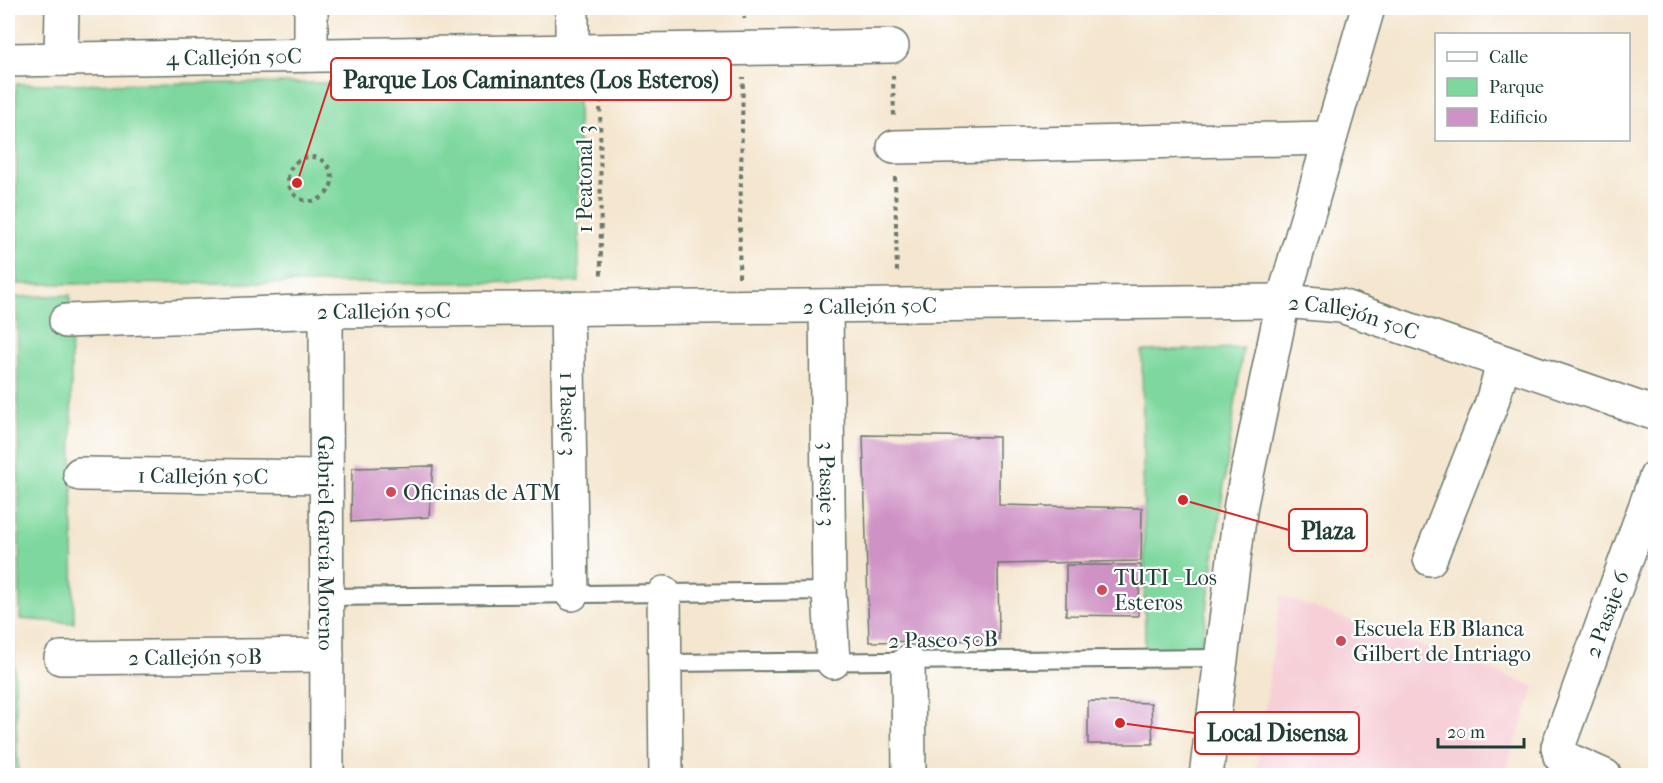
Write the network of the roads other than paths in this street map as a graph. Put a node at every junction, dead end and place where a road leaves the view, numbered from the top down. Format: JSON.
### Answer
{"nodes":[{"id":1,"x":62,"y":8,"type":"edge"},
{"id":2,"x":311,"y":8,"type":"edge"},
{"id":3,"x":572,"y":8,"type":"edge"},
{"id":4,"x":1368,"y":8,"type":"edge"},
{"id":5,"x":892,"y":46,"type":"dead end"},
{"id":6,"x":586,"y":51,"type":"junction"},
{"id":7,"x":311,"y":55,"type":"junction"},
{"id":8,"x":61,"y":59,"type":"junction"},
{"id":9,"x":8,"y":60,"type":"edge"},
{"id":10,"x":1330,"y":138,"type":"junction"},
{"id":11,"x":894,"y":147,"type":"dead end"},
{"id":12,"x":1283,"y":301,"type":"junction"},
{"id":13,"x":826,"y":306,"type":"junction"},
{"id":14,"x":567,"y":308,"type":"junction"},
{"id":15,"x":326,"y":311,"type":"junction"},
{"id":16,"x":66,"y":321,"type":"dead end"},
{"id":17,"x":1504,"y":362,"type":"junction"},
{"id":18,"x":1656,"y":414,"type":"edge"},
{"id":19,"x":80,"y":474,"type":"dead end"},
{"id":20,"x":326,"y":477,"type":"junction"},
{"id":21,"x":1656,"y":477,"type":"edge"},
{"id":22,"x":1430,"y":559,"type":"dead end"},
{"id":23,"x":829,"y":591,"type":"junction"},
{"id":24,"x":664,"y":592,"type":"junction"},
{"id":25,"x":572,"y":594,"type":"junction"},
{"id":26,"x":327,"y":597,"type":"junction"},
{"id":27,"x":327,"y":655,"type":"junction"},
{"id":28,"x":61,"y":658,"type":"dead end"},
{"id":29,"x":1221,"y":658,"type":"junction"},
{"id":30,"x":833,"y":662,"type":"junction"},
{"id":31,"x":908,"y":662,"type":"junction"},
{"id":32,"x":664,"y":663,"type":"junction"},
{"id":33,"x":327,"y":776,"type":"edge"},
{"id":34,"x":666,"y":776,"type":"edge"},
{"id":35,"x":909,"y":776,"type":"edge"},
{"id":36,"x":1206,"y":776,"type":"edge"},
{"id":37,"x":1605,"y":776,"type":"edge"}],
"edges":[{"from":1,"to":8,"type":"street"},
{"from":2,"to":7,"type":"street"},
{"from":3,"to":6,"type":"street"},
{"from":4,"to":10,"type":"street"},
{"from":5,"to":6,"type":"street","name":"4 Callejón 50C"},
{"from":6,"to":7,"type":"street","name":"4 Callejón 50C"},
{"from":7,"to":8,"type":"street","name":"4 Callejón 50C"},
{"from":8,"to":9,"type":"street","name":"4 Callejón 50C"},
{"from":10,"to":11,"type":"street"},
{"from":10,"to":12,"type":"street"},
{"from":12,"to":13,"type":"street","name":"2 Callejón 50C"},
{"from":12,"to":17,"type":"street","name":"2 Callejón 50C"},
{"from":12,"to":29,"type":"street"},
{"from":13,"to":14,"type":"street","name":"2 Callejón 50C"},
{"from":13,"to":23,"type":"street","name":"3 Pasaje 3"},
{"from":14,"to":15,"type":"street","name":"2 Callejón 50C"},
{"from":14,"to":25,"type":"street","name":"1 Pasaje 3"},
{"from":15,"to":16,"type":"street","name":"2 Callejón 50C"},
{"from":15,"to":20,"type":"street","name":"Gabriel García Moreno"},
{"from":17,"to":18,"type":"street","name":"2 Callejón 50C"},
{"from":17,"to":22,"type":"street"},
{"from":19,"to":20,"type":"street","name":"1 Callejón 50C"},
{"from":20,"to":26,"type":"street","name":"Gabriel García Moreno"},
{"from":21,"to":37,"type":"street","name":"2 Pasaje 6"},
{"from":23,"to":24,"type":"lane"},
{"from":23,"to":30,"type":"street","name":"3 Pasaje 3"},
{"from":24,"to":25,"type":"lane"},
{"from":24,"to":32,"type":"street"},
{"from":25,"to":26,"type":"lane"},
{"from":26,"to":27,"type":"street","name":"Gabriel García Moreno"},
{"from":27,"to":28,"type":"street","name":"2 Callejón 50B"},
{"from":27,"to":33,"type":"street","name":"Gabriel García Moreno"},
{"from":29,"to":31,"type":"lane","name":"2 Paseo 50B"},
{"from":29,"to":36,"type":"street"},
{"from":30,"to":31,"type":"lane","name":"2 Paseo 50B"},
{"from":30,"to":32,"type":"lane","name":"2 Paseo 50B"},
{"from":31,"to":35,"type":"street"},
{"from":32,"to":34,"type":"street"}]}
